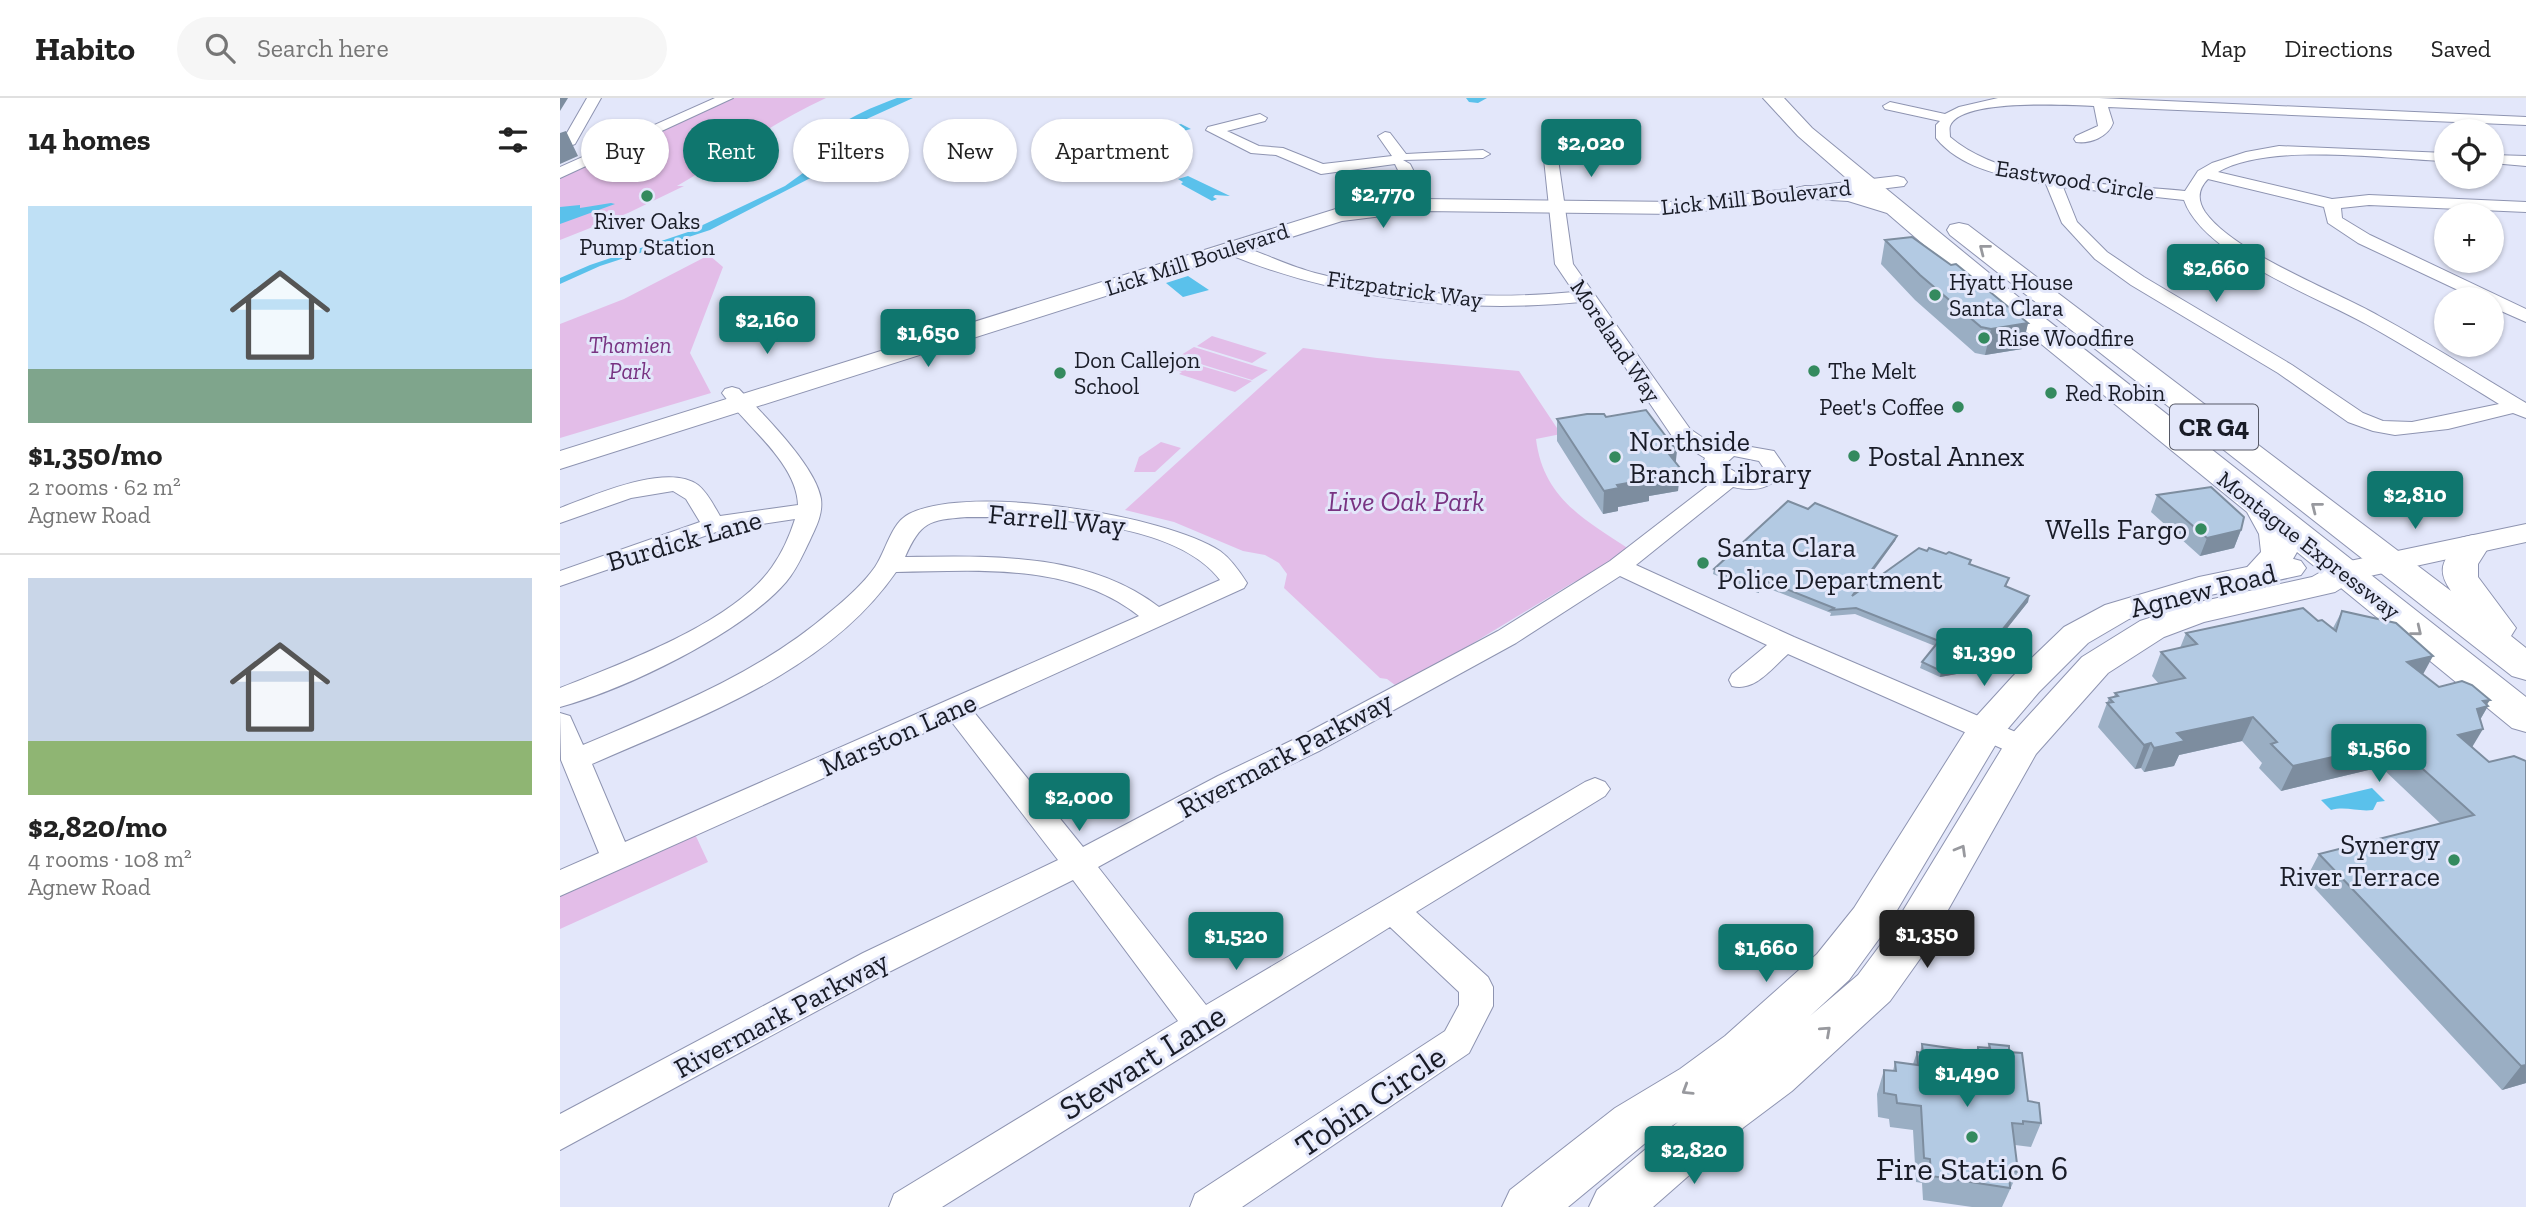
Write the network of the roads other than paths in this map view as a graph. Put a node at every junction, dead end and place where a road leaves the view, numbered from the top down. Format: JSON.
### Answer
{"nodes":[{"id":1,"x":594,"y":98,"type":"edge"},
{"id":2,"x":726,"y":98,"type":"edge"},
{"id":3,"x":1773,"y":98,"type":"edge"},
{"id":4,"x":1793,"y":98,"type":"edge"},
{"id":5,"x":2099,"y":102,"type":"junction"},
{"id":6,"x":1890,"y":106,"type":"dead end"},
{"id":7,"x":2380,"y":115,"type":"junction"},
{"id":8,"x":1260,"y":118,"type":"dead end"},
{"id":9,"x":1946,"y":118,"type":"junction"},
{"id":10,"x":2526,"y":121,"type":"edge"},
{"id":11,"x":669,"y":124,"type":"edge"},
{"id":12,"x":1385,"y":136,"type":"dead end"},
{"id":13,"x":2081,"y":139,"type":"dead end"},
{"id":14,"x":563,"y":144,"type":"edge"},
{"id":15,"x":581,"y":146,"type":"edge"},
{"id":16,"x":1486,"y":149,"type":"dead end"},
{"id":17,"x":1830,"y":154,"type":"junction"},
{"id":18,"x":2417,"y":156,"type":"junction"},
{"id":19,"x":2434,"y":157,"type":"edge"},
{"id":20,"x":1401,"y":159,"type":"junction"},
{"id":21,"x":2504,"y":160,"type":"edge"},
{"id":22,"x":2526,"y":161,"type":"edge"},
{"id":23,"x":581,"y":164,"type":"edge"},
{"id":24,"x":1552,"y":165,"type":"dead end"},
{"id":25,"x":560,"y":173,"type":"edge"},
{"id":26,"x":2206,"y":174,"type":"junction"},
{"id":27,"x":1878,"y":180,"type":"junction"},
{"id":28,"x":2053,"y":180,"type":"junction"},
{"id":29,"x":1780,"y":187,"type":"junction"},
{"id":30,"x":1805,"y":193,"type":"junction"},
{"id":31,"x":2191,"y":196,"type":"junction"},
{"id":32,"x":1422,"y":201,"type":"junction"},
{"id":33,"x":1557,"y":203,"type":"junction"},
{"id":34,"x":2332,"y":204,"type":"junction"},
{"id":35,"x":2526,"y":208,"type":"edge"},
{"id":36,"x":1896,"y":210,"type":"junction"},
{"id":37,"x":1229,"y":248,"type":"junction"},
{"id":38,"x":2466,"y":287,"type":"edge"},
{"id":39,"x":1585,"y":296,"type":"junction"},
{"id":40,"x":2504,"y":305,"type":"edge"},
{"id":41,"x":2012,"y":306,"type":"junction"},
{"id":42,"x":2526,"y":316,"type":"edge"},
{"id":43,"x":737,"y":398,"type":"junction"},
{"id":44,"x":2521,"y":409,"type":"edge"},
{"id":45,"x":560,"y":446,"type":"edge"},
{"id":46,"x":2184,"y":446,"type":"junction"},
{"id":47,"x":1718,"y":456,"type":"junction"},
{"id":48,"x":560,"y":460,"type":"edge"},
{"id":49,"x":1730,"y":479,"type":"junction"},
{"id":50,"x":2260,"y":507,"type":"junction"},
{"id":51,"x":809,"y":511,"type":"junction"},
{"id":52,"x":560,"y":516,"type":"edge"},
{"id":53,"x":714,"y":525,"type":"junction"},
{"id":54,"x":2526,"y":533,"type":"edge"},
{"id":55,"x":2473,"y":545,"type":"junction"},
{"id":56,"x":2390,"y":564,"type":"junction"},
{"id":57,"x":888,"y":565,"type":"junction"},
{"id":58,"x":1619,"y":566,"type":"junction"},
{"id":59,"x":2344,"y":572,"type":"junction"},
{"id":60,"x":2258,"y":575,"type":"junction"},
{"id":61,"x":560,"y":579,"type":"edge"},
{"id":62,"x":1235,"y":583,"type":"joint"},
{"id":63,"x":1157,"y":618,"type":"junction"},
{"id":64,"x":1785,"y":643,"type":"junction"},
{"id":65,"x":2526,"y":666,"type":"edge"},
{"id":66,"x":1742,"y":680,"type":"dead end"},
{"id":67,"x":560,"y":698,"type":"edge"},
{"id":68,"x":957,"y":709,"type":"junction"},
{"id":69,"x":2526,"y":718,"type":"edge"},
{"id":70,"x":560,"y":723,"type":"edge"},
{"id":71,"x":2003,"y":738,"type":"junction"},
{"id":72,"x":575,"y":760,"type":"junction"},
{"id":73,"x":1595,"y":789,"type":"dead end"},
{"id":74,"x":617,"y":859,"type":"junction"},
{"id":75,"x":1077,"y":864,"type":"junction"},
{"id":76,"x":560,"y":884,"type":"edge"},
{"id":77,"x":1393,"y":910,"type":"junction"},
{"id":78,"x":1201,"y":1025,"type":"junction"},
{"id":79,"x":560,"y":1133,"type":"edge"},
{"id":80,"x":908,"y":1207,"type":"edge"},
{"id":81,"x":1209,"y":1207,"type":"edge"},
{"id":82,"x":1528,"y":1207,"type":"edge"},
{"id":83,"x":1615,"y":1207,"type":"edge"}],
"edges":[{"from":1,"to":14,"type":"street"},
{"from":2,"to":11,"type":"street"},
{"from":3,"to":17,"type":"highway","name":"Montague Expressway","number":"CR G4"},
{"from":4,"to":27,"type":"highway","name":"Montague Expressway","number":"CR G4"},
{"from":5,"to":7,"type":"street"},
{"from":5,"to":9,"type":"street"},
{"from":5,"to":13,"type":"street"},
{"from":6,"to":9,"type":"street"},
{"from":7,"to":10,"type":"street"},
{"from":7,"to":18,"type":"street"},
{"from":8,"to":20,"type":"street"},
{"from":9,"to":28,"type":"street","name":"Eastwood Circle"},
{"from":12,"to":20,"type":"street"},
{"from":14,"to":15,"type":"street"},
{"from":16,"to":20,"type":"street"},
{"from":17,"to":27,"type":"highway","name":"Montague Expressway","number":"CR G4"},
{"from":17,"to":29,"type":"highway"},
{"from":18,"to":19,"type":"street"},
{"from":18,"to":26,"type":"street"},
{"from":20,"to":32,"type":"street"},
{"from":21,"to":22,"type":"street"},
{"from":23,"to":25,"type":"street"},
{"from":24,"to":33,"type":"street","name":"Moreland Way"},
{"from":26,"to":31,"type":"street"},
{"from":26,"to":34,"type":"street"},
{"from":27,"to":29,"type":"main road","name":"Lick Mill Boulevard"},
{"from":27,"to":30,"type":"main road","name":"Lick Mill Boulevard"},
{"from":27,"to":36,"type":"highway","name":"Montague Expressway","number":"CR G4"},
{"from":56,"to":27,"type":"highway","name":"Montague Expressway","number":"CR G4","one_way":true},
{"from":28,"to":31,"type":"street","name":"Eastwood Circle"},
{"from":28,"to":44,"type":"street"},
{"from":29,"to":33,"type":"main road","name":"Lick Mill Boulevard"},
{"from":30,"to":33,"type":"main road","name":"Lick Mill Boulevard"},
{"from":30,"to":36,"type":"highway"},
{"from":31,"to":44,"type":"street"},
{"from":32,"to":33,"type":"main road","name":"Lick Mill Boulevard"},
{"from":32,"to":37,"type":"main road","name":"Lick Mill Boulevard"},
{"from":32,"to":43,"type":"main road","name":"Lick Mill Boulevard"},
{"from":33,"to":39,"type":"street","name":"Moreland Way"},
{"from":34,"to":35,"type":"street"},
{"from":34,"to":38,"type":"street"},
{"from":36,"to":41,"type":"highway","name":"Montague Expressway","number":"CR G4"},
{"from":37,"to":39,"type":"street","name":"Fitzpatrick Way"},
{"from":37,"to":43,"type":"main road","name":"Lick Mill Boulevard"},
{"from":39,"to":47,"type":"street","name":"Moreland Way"},
{"from":40,"to":42,"type":"street"},
{"from":41,"to":46,"type":"highway","name":"Montague Expressway","number":"CR G4"},
{"from":41,"to":46,"type":"highway"},
{"from":43,"to":45,"type":"main road","name":"Lick Mill Boulevard"},
{"from":43,"to":48,"type":"main road","name":"Lick Mill Boulevard"},
{"from":43,"to":51,"type":"street"},
{"from":46,"to":50,"type":"highway","name":"Montague Expressway","number":"CR G4"},
{"from":47,"to":49,"type":"street"},
{"from":47,"to":49,"type":"street"},
{"from":49,"to":58,"type":"street","name":"Rivermark Parkway"},
{"from":50,"to":59,"type":"highway","name":"Montague Expressway","number":"CR G4"},
{"from":50,"to":60,"type":"highway"},
{"from":51,"to":53,"type":"street","name":"Burdick Lane"},
{"from":51,"to":67,"type":"street"},
{"from":52,"to":53,"type":"street"},
{"from":53,"to":61,"type":"street","name":"Burdick Lane"},
{"from":54,"to":55,"type":"main road"},
{"from":55,"to":56,"type":"main road"},
{"from":55,"to":65,"type":"highway"},
{"from":56,"to":59,"type":"main road"},
{"from":56,"to":65,"type":"highway","name":"Montague Expressway","number":"CR G4"},
{"from":57,"to":62,"type":"street","name":"Farrell Way"},
{"from":57,"to":63,"type":"street","name":"Farrell Way"},
{"from":57,"to":72,"type":"street","name":"Farrell Way"},
{"from":58,"to":64,"type":"street"},
{"from":58,"to":75,"type":"street","name":"Rivermark Parkway"},
{"from":59,"to":60,"type":"main road","name":"Agnew Road"},
{"from":59,"to":69,"type":"highway","name":"Montague Expressway","number":"CR G4","one_way":true},
{"from":59,"to":71,"type":"main road","name":"Agnew Road"},
{"from":60,"to":71,"type":"main road","name":"Agnew Road"},
{"from":62,"to":63,"type":"street","name":"Marston Lane"},
{"from":63,"to":68,"type":"street","name":"Marston Lane"},
{"from":64,"to":66,"type":"street"},
{"from":64,"to":71,"type":"street"},
{"from":68,"to":74,"type":"street","name":"Marston Lane"},
{"from":68,"to":75,"type":"street"},
{"from":70,"to":72,"type":"street"},
{"from":71,"to":82,"type":"main road","name":"Agnew Road","one_way":true},
{"from":83,"to":71,"type":"main road","name":"Agnew Road","one_way":true},
{"from":72,"to":74,"type":"street"},
{"from":73,"to":77,"type":"street","name":"Stewart Lane"},
{"from":74,"to":76,"type":"street","name":"Marston Lane"},
{"from":75,"to":78,"type":"street"},
{"from":75,"to":79,"type":"street","name":"Rivermark Parkway"},
{"from":77,"to":78,"type":"street","name":"Stewart Lane"},
{"from":77,"to":81,"type":"street","name":"Tobin Circle"},
{"from":78,"to":80,"type":"street","name":"Stewart Lane"}]}
